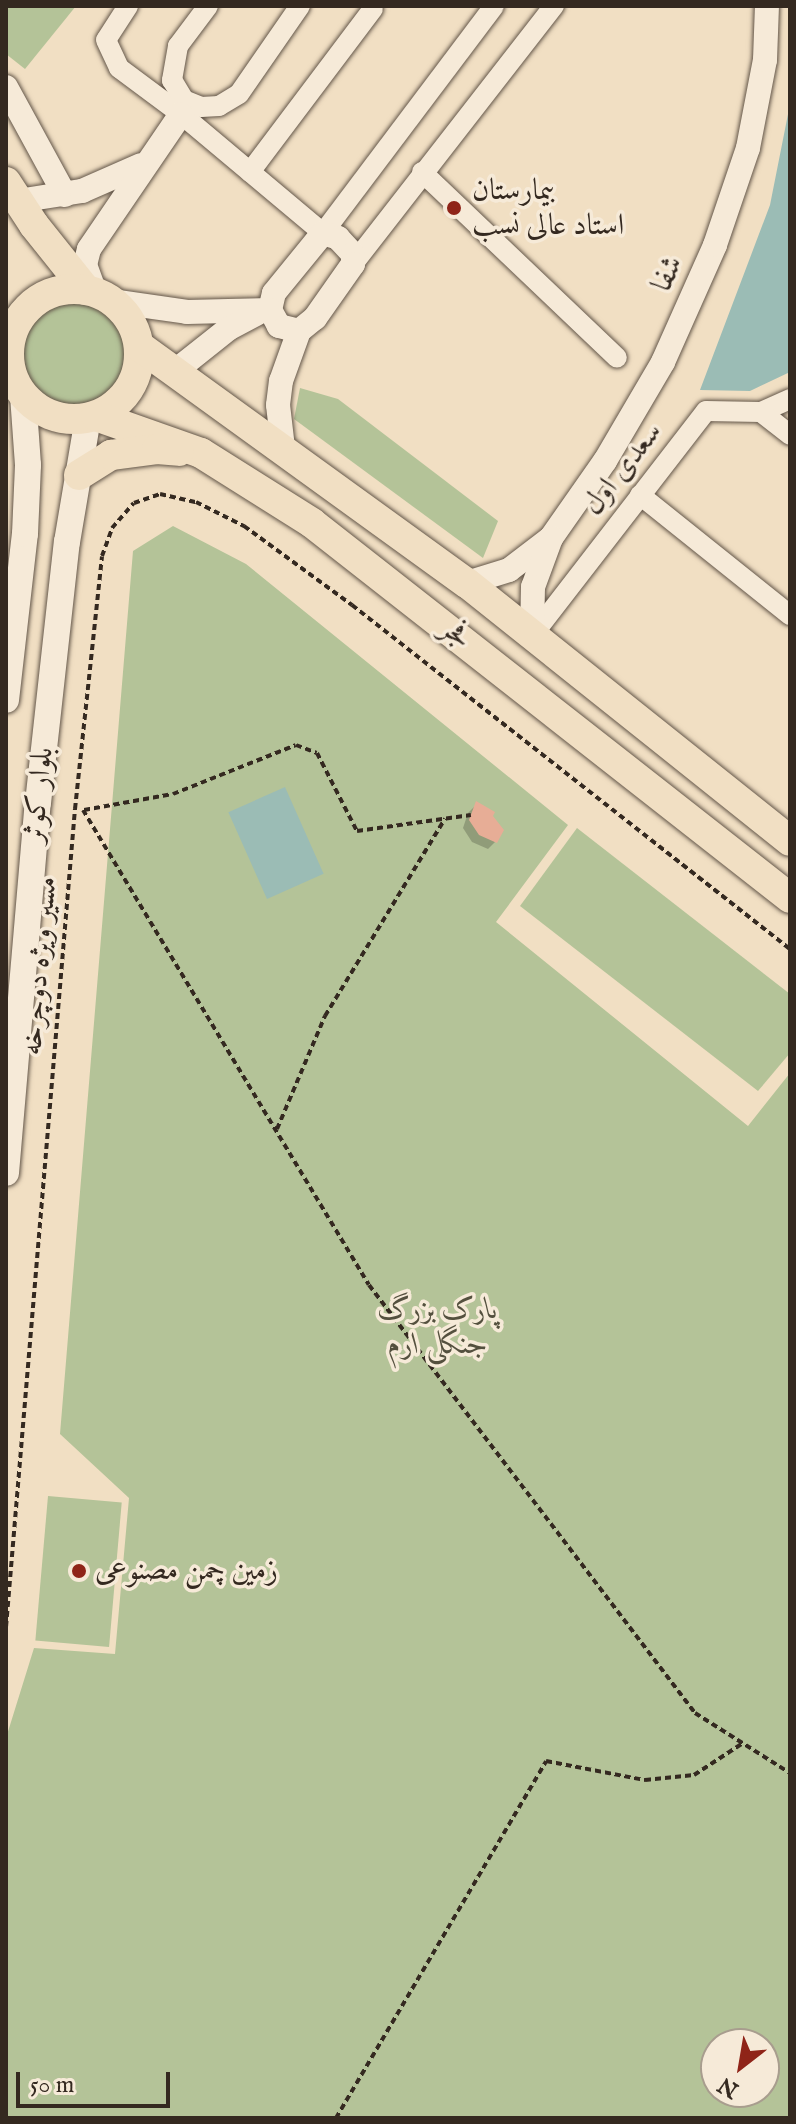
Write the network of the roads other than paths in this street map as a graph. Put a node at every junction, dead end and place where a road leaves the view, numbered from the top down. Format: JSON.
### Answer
{"nodes":[{"id":1,"x":128,"y":6,"type":"edge"},
{"id":2,"x":208,"y":6,"type":"edge"},
{"id":3,"x":300,"y":6,"type":"edge"},
{"id":4,"x":494,"y":6,"type":"edge"},
{"id":5,"x":767,"y":6,"type":"edge"},
{"id":6,"x":373,"y":9,"type":"dead end"},
{"id":7,"x":542,"y":10,"type":"edge"},
{"id":8,"x":6,"y":87,"type":"edge"},
{"id":9,"x":191,"y":111,"type":"junction"},
{"id":10,"x":147,"y":162,"type":"junction"},
{"id":11,"x":250,"y":172,"type":"junction"},
{"id":12,"x":422,"y":172,"type":"junction"},
{"id":13,"x":12,"y":192,"type":"edge"},
{"id":14,"x":65,"y":195,"type":"junction"},
{"id":15,"x":323,"y":233,"type":"junction"},
{"id":16,"x":353,"y":264,"type":"junction"},
{"id":17,"x":97,"y":294,"type":"junction"},
{"id":18,"x":270,"y":310,"type":"junction"},
{"id":19,"x":9,"y":323,"type":"edge"},
{"id":20,"x":299,"y":331,"type":"junction"},
{"id":21,"x":139,"y":346,"type":"junction"},
{"id":22,"x":617,"y":358,"type":"dead end"},
{"id":23,"x":174,"y":372,"type":"junction"},
{"id":24,"x":23,"y":395,"type":"junction"},
{"id":25,"x":790,"y":399,"type":"edge"},
{"id":26,"x":761,"y":412,"type":"junction"},
{"id":27,"x":92,"y":417,"type":"junction"},
{"id":28,"x":790,"y":435,"type":"edge"},
{"id":29,"x":283,"y":448,"type":"junction"},
{"id":30,"x":201,"y":453,"type":"junction"},
{"id":31,"x":79,"y":475,"type":"junction"},
{"id":32,"x":640,"y":495,"type":"junction"},
{"id":33,"x":551,"y":538,"type":"junction"},
{"id":34,"x":13,"y":583,"type":"edge"},
{"id":35,"x":467,"y":583,"type":"junction"},
{"id":36,"x":790,"y":615,"type":"edge"},
{"id":37,"x":532,"y":636,"type":"junction"},
{"id":38,"x":6,"y":700,"type":"edge"},
{"id":39,"x":790,"y":841,"type":"edge"},
{"id":40,"x":790,"y":898,"type":"edge"},
{"id":41,"x":12,"y":952,"type":"edge"},
{"id":42,"x":6,"y":1173,"type":"edge"}],
"edges":[{"from":1,"to":9,"type":"street"},
{"from":2,"to":9,"type":"street"},
{"from":3,"to":9,"type":"street"},
{"from":4,"to":15,"type":"street"},
{"from":5,"to":33,"type":"street","name":"شفا"},
{"from":6,"to":11,"type":"street"},
{"from":7,"to":12,"type":"street"},
{"from":8,"to":14,"type":"street"},
{"from":9,"to":10,"type":"street"},
{"from":9,"to":11,"type":"street"},
{"from":10,"to":14,"type":"street"},
{"from":10,"to":17,"type":"street"},
{"from":11,"to":15,"type":"street"},
{"from":12,"to":16,"type":"street"},
{"from":12,"to":22,"type":"street"},
{"from":13,"to":14,"type":"street"},
{"from":13,"to":17,"type":"main road"},
{"from":15,"to":16,"type":"street"},
{"from":15,"to":18,"type":"street"},
{"from":16,"to":20,"type":"street"},
{"from":17,"to":18,"type":"street"},
{"from":17,"to":19,"type":"main road"},
{"from":17,"to":21,"type":"main road"},
{"from":18,"to":20,"type":"street"},
{"from":18,"to":23,"type":"street"},
{"from":19,"to":24,"type":"main road"},
{"from":20,"to":29,"type":"street"},
{"from":21,"to":23,"type":"main road","name":"فجر"},
{"from":21,"to":27,"type":"main road"},
{"from":23,"to":29,"type":"main road","name":"فجر"},
{"from":24,"to":27,"type":"main road"},
{"from":24,"to":34,"type":"main road"},
{"from":25,"to":26,"type":"street"},
{"from":26,"to":28,"type":"street"},
{"from":26,"to":32,"type":"street","name":"سعدی اول"},
{"from":27,"to":30,"type":"main road","name":"فجر"},
{"from":27,"to":31,"type":"main road","name":"بلوار کوثر"},
{"from":29,"to":35,"type":"main road","name":"فجر"},
{"from":30,"to":31,"type":"main road"},
{"from":30,"to":40,"type":"main road","name":"فجر"},
{"from":31,"to":41,"type":"main road","name":"بلوار کوثر"},
{"from":32,"to":36,"type":"street"},
{"from":32,"to":37,"type":"street","name":"سعدی اول"},
{"from":33,"to":35,"type":"street"},
{"from":33,"to":37,"type":"street"},
{"from":34,"to":38,"type":"main road"},
{"from":35,"to":37,"type":"main road","name":"فجر"},
{"from":37,"to":39,"type":"main road","name":"فجر"},
{"from":41,"to":42,"type":"main road","name":"بلوار کوثر"}]}
